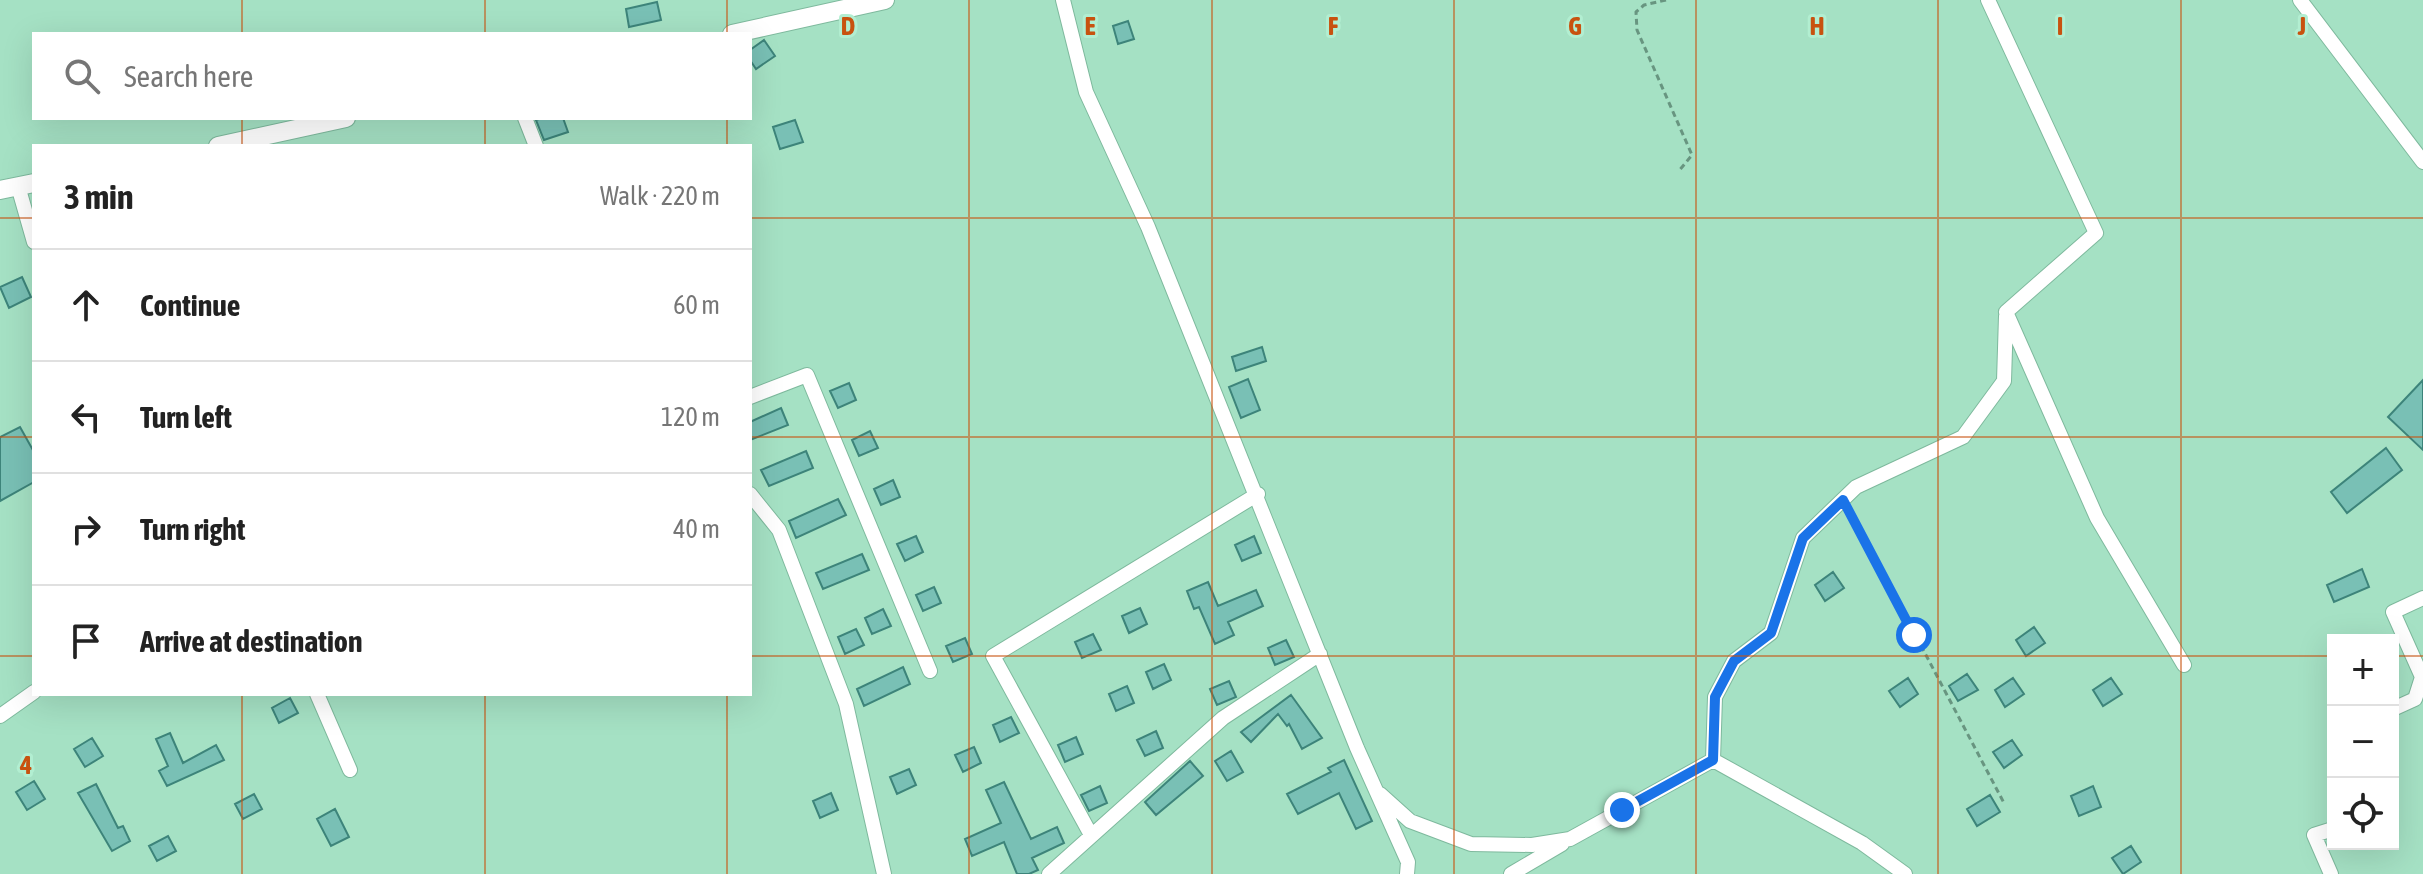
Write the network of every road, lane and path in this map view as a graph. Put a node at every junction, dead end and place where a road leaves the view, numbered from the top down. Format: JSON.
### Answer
{"nodes":[{"id":1,"x":885,"y":0,"type":"edge"},
{"id":2,"x":1063,"y":0,"type":"edge"},
{"id":3,"x":1666,"y":0,"type":"edge"},
{"id":4,"x":1988,"y":0,"type":"edge"},
{"id":5,"x":2300,"y":0,"type":"edge"},
{"id":6,"x":741,"y":32,"type":"edge"},
{"id":7,"x":337,"y":120,"type":"edge"},
{"id":8,"x":526,"y":120,"type":"edge"},
{"id":9,"x":227,"y":144,"type":"edge"},
{"id":10,"x":535,"y":144,"type":"edge"},
{"id":11,"x":2423,"y":162,"type":"edge"},
{"id":12,"x":1678,"y":172,"type":"dead end"},
{"id":13,"x":17,"y":186,"type":"edge"},
{"id":14,"x":32,"y":235,"type":"edge"},
{"id":15,"x":2006,"y":312,"type":"junction"},
{"id":16,"x":752,"y":396,"type":"edge"},
{"id":17,"x":1258,"y":494,"type":"junction"},
{"id":18,"x":752,"y":496,"type":"edge"},
{"id":19,"x":1843,"y":500,"type":"junction"},
{"id":20,"x":2423,"y":598,"type":"edge"},
{"id":21,"x":1320,"y":654,"type":"junction"},
{"id":22,"x":2184,"y":665,"type":"dead end"},
{"id":23,"x":930,"y":671,"type":"dead end"},
{"id":24,"x":32,"y":693,"type":"edge"},
{"id":25,"x":318,"y":696,"type":"edge"},
{"id":26,"x":2399,"y":706,"type":"edge"},
{"id":27,"x":0,"y":716,"type":"edge"},
{"id":28,"x":1713,"y":760,"type":"junction"},
{"id":29,"x":350,"y":770,"type":"dead end"},
{"id":30,"x":1376,"y":791,"type":"junction"},
{"id":31,"x":2004,"y":803,"type":"dead end"},
{"id":32,"x":2327,"y":831,"type":"edge"},
{"id":33,"x":1091,"y":835,"type":"junction"},
{"id":34,"x":1570,"y":839,"type":"junction"},
{"id":35,"x":884,"y":874,"type":"edge"},
{"id":36,"x":1049,"y":874,"type":"edge"},
{"id":37,"x":1407,"y":874,"type":"edge"},
{"id":38,"x":1511,"y":874,"type":"edge"},
{"id":39,"x":1905,"y":874,"type":"edge"},
{"id":40,"x":2331,"y":874,"type":"edge"}],
"edges":[{"from":1,"to":6,"type":"street"},
{"from":2,"to":17,"type":"street"},
{"from":3,"to":12,"type":"path"},
{"from":4,"to":15,"type":"street"},
{"from":5,"to":11,"type":"street"},
{"from":7,"to":9,"type":"street"},
{"from":8,"to":10,"type":"street"},
{"from":13,"to":14,"type":"street"},
{"from":15,"to":19,"type":"street"},
{"from":15,"to":22,"type":"street"},
{"from":16,"to":23,"type":"street"},
{"from":17,"to":21,"type":"street"},
{"from":17,"to":33,"type":"street"},
{"from":18,"to":35,"type":"street"},
{"from":19,"to":28,"type":"street"},
{"from":19,"to":31,"type":"path"},
{"from":20,"to":26,"type":"street"},
{"from":21,"to":30,"type":"street"},
{"from":21,"to":33,"type":"street"},
{"from":24,"to":27,"type":"street"},
{"from":25,"to":29,"type":"street"},
{"from":28,"to":34,"type":"street"},
{"from":28,"to":39,"type":"street"},
{"from":30,"to":34,"type":"street"},
{"from":30,"to":37,"type":"street"},
{"from":32,"to":40,"type":"street"},
{"from":33,"to":36,"type":"street"},
{"from":34,"to":38,"type":"street"}]}
